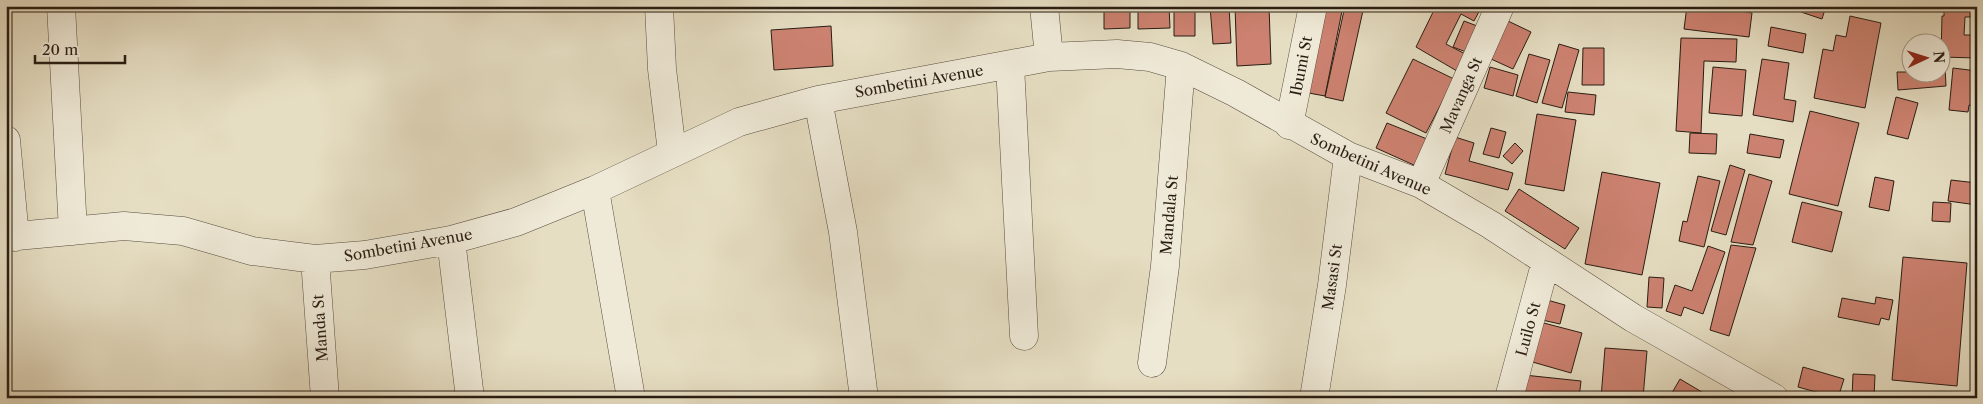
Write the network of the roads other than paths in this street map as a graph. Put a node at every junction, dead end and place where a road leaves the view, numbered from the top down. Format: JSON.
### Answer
{"nodes":[{"id":1,"x":61,"y":6,"type":"edge"},
{"id":2,"x":659,"y":6,"type":"edge"},
{"id":3,"x":1044,"y":6,"type":"edge"},
{"id":4,"x":1313,"y":6,"type":"edge"},
{"id":5,"x":1500,"y":6,"type":"edge"},
{"id":6,"x":1049,"y":57,"type":"junction"},
{"id":7,"x":1010,"y":65,"type":"junction"},
{"id":8,"x":1181,"y":66,"type":"junction"},
{"id":9,"x":818,"y":100,"type":"junction"},
{"id":10,"x":1289,"y":125,"type":"junction"},
{"id":11,"x":6,"y":140,"type":"edge"},
{"id":12,"x":672,"y":152,"type":"junction"},
{"id":13,"x":1348,"y":156,"type":"junction"},
{"id":14,"x":1421,"y":184,"type":"junction"},
{"id":15,"x":595,"y":190,"type":"junction"},
{"id":16,"x":74,"y":232,"type":"junction"},
{"id":17,"x":10,"y":237,"type":"edge"},
{"id":18,"x":451,"y":240,"type":"junction"},
{"id":19,"x":315,"y":259,"type":"junction"},
{"id":20,"x":1546,"y":261,"type":"junction"},
{"id":21,"x":1024,"y":336,"type":"dead end"},
{"id":22,"x":1152,"y":363,"type":"dead end"},
{"id":23,"x":325,"y":398,"type":"edge"},
{"id":24,"x":470,"y":398,"type":"edge"},
{"id":25,"x":631,"y":398,"type":"edge"},
{"id":26,"x":864,"y":398,"type":"edge"},
{"id":27,"x":1314,"y":398,"type":"edge"},
{"id":28,"x":1510,"y":398,"type":"edge"},
{"id":29,"x":1774,"y":398,"type":"edge"}],
"edges":[{"from":1,"to":16,"type":"street"},
{"from":2,"to":12,"type":"street"},
{"from":3,"to":6,"type":"street"},
{"from":4,"to":10,"type":"street","name":"Ibumi St"},
{"from":5,"to":14,"type":"street","name":"Mavanga St"},
{"from":6,"to":7,"type":"street","name":"Sombetini Avenue"},
{"from":6,"to":8,"type":"street","name":"Sombetini Avenue"},
{"from":7,"to":9,"type":"street","name":"Sombetini Avenue"},
{"from":7,"to":21,"type":"street"},
{"from":8,"to":10,"type":"street","name":"Sombetini Avenue"},
{"from":8,"to":22,"type":"street","name":"Mandala St"},
{"from":9,"to":12,"type":"street","name":"Sombetini Avenue"},
{"from":9,"to":26,"type":"street"},
{"from":10,"to":13,"type":"street","name":"Sombetini Avenue"},
{"from":11,"to":17,"type":"street"},
{"from":12,"to":15,"type":"street","name":"Sombetini Avenue"},
{"from":13,"to":14,"type":"street","name":"Sombetini Avenue"},
{"from":13,"to":27,"type":"street","name":"Masasi St"},
{"from":14,"to":20,"type":"street","name":"Sombetini Avenue"},
{"from":15,"to":18,"type":"street","name":"Sombetini Avenue"},
{"from":15,"to":25,"type":"street"},
{"from":16,"to":17,"type":"street","name":"Sombetini Avenue"},
{"from":16,"to":19,"type":"street","name":"Sombetini Avenue"},
{"from":18,"to":19,"type":"street","name":"Sombetini Avenue"},
{"from":18,"to":24,"type":"street"},
{"from":19,"to":23,"type":"street","name":"Manda St"},
{"from":20,"to":28,"type":"street","name":"Luilo St"},
{"from":20,"to":29,"type":"street","name":"Sombetini Avenue"}]}
